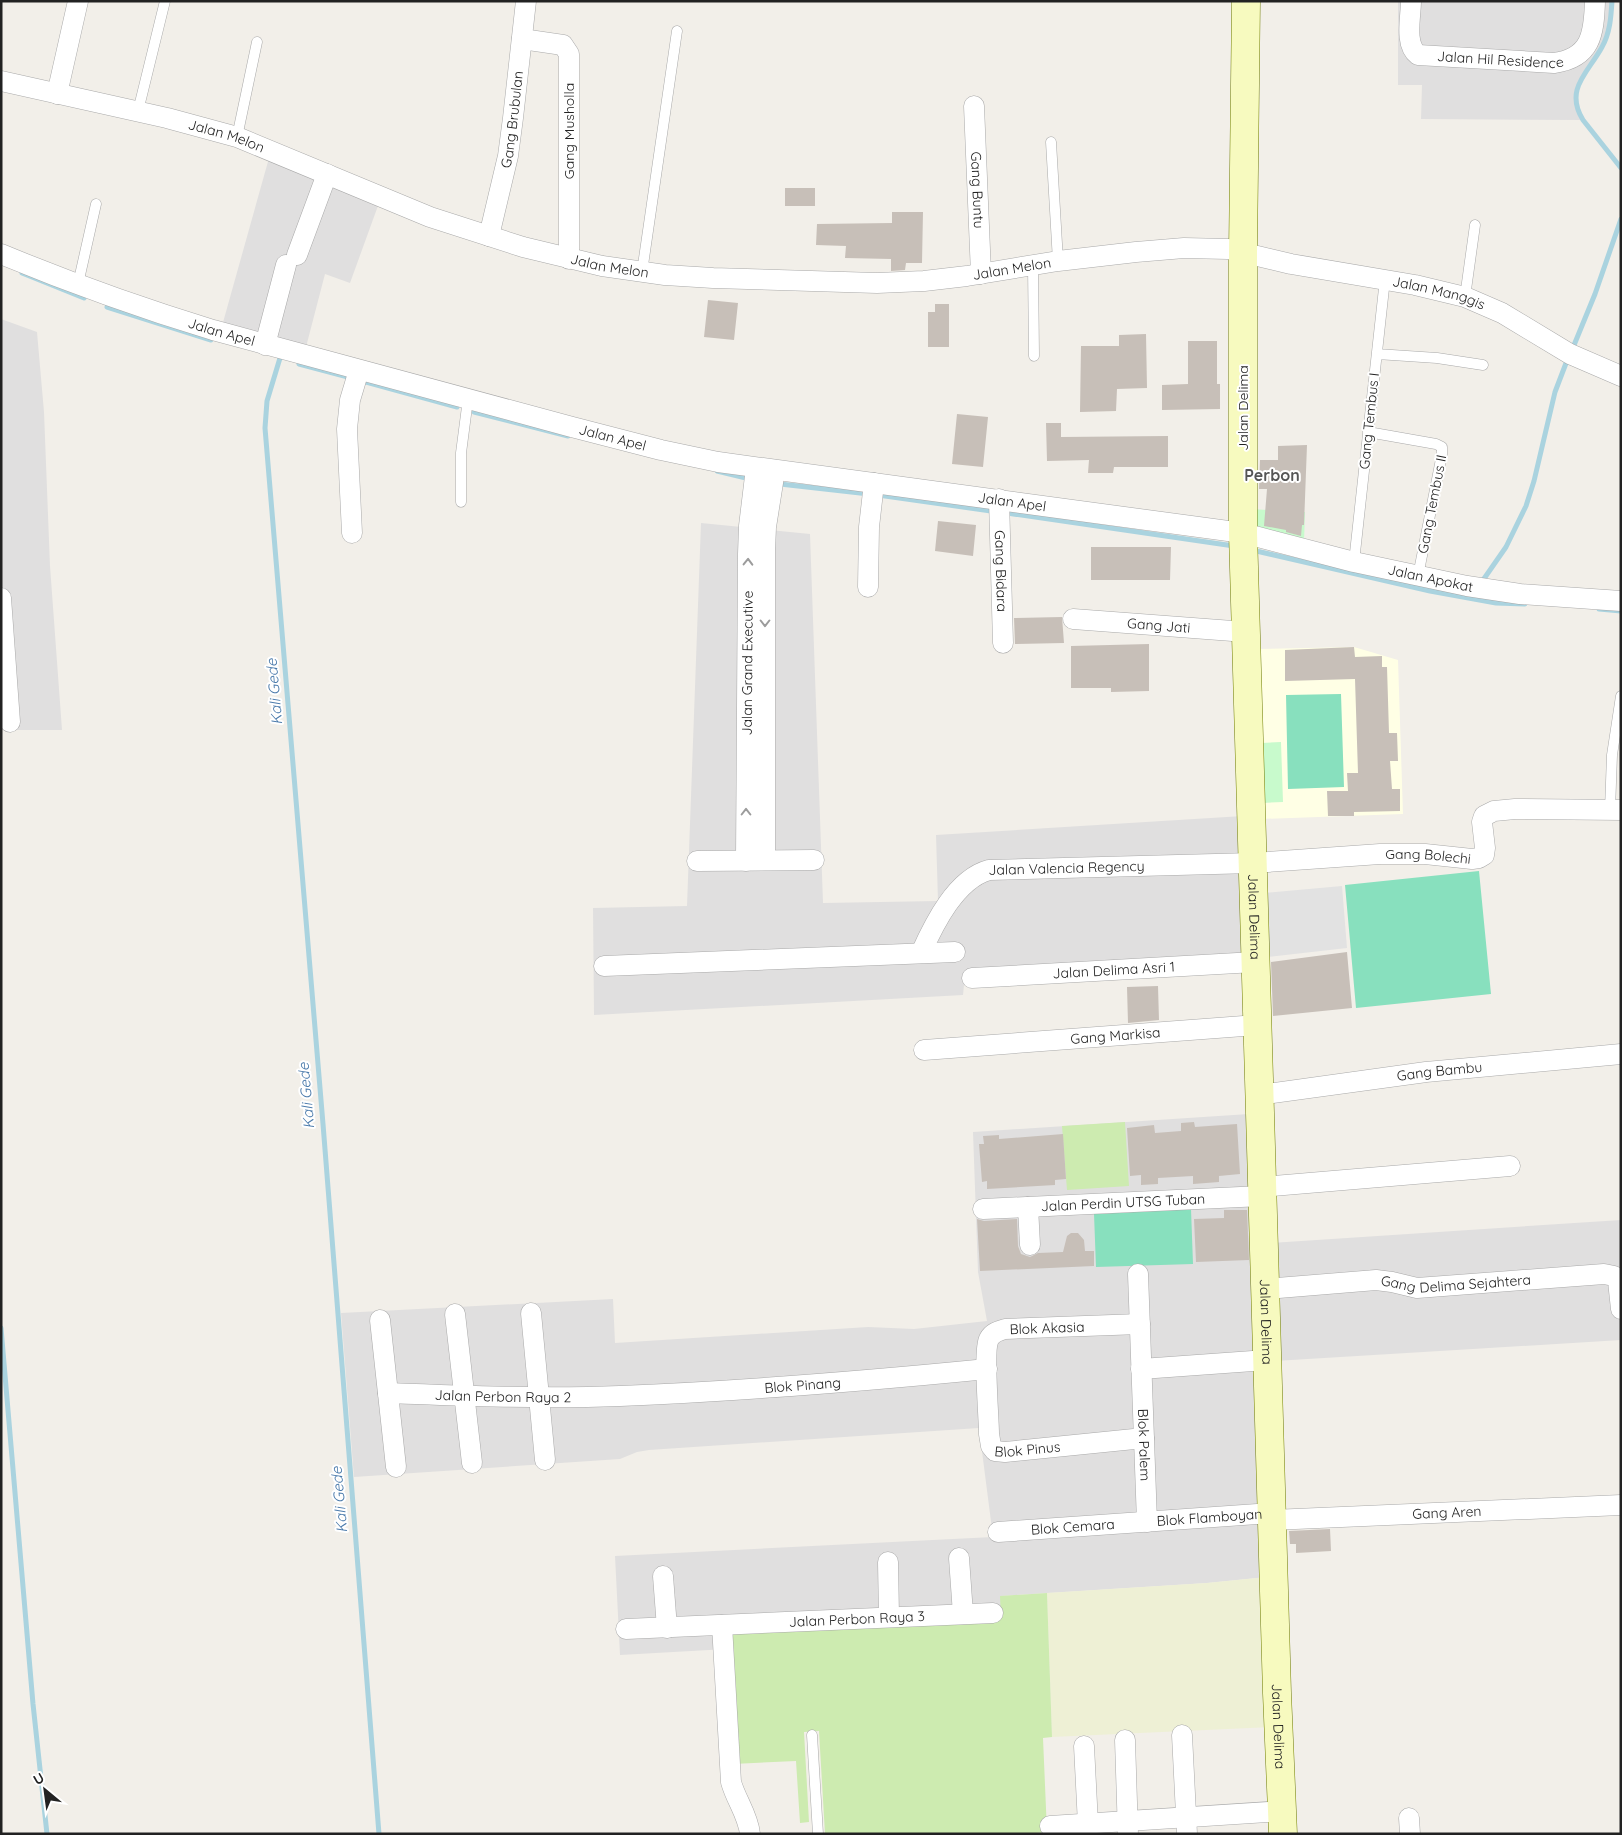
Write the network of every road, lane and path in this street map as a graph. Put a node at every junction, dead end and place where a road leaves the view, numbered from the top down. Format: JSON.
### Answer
{"nodes":[{"id":1,"x":78,"y":1,"type":"edge"},
{"id":2,"x":165,"y":1,"type":"edge"},
{"id":3,"x":526,"y":1,"type":"edge"},
{"id":4,"x":1246,"y":1,"type":"edge"},
{"id":5,"x":1411,"y":1,"type":"edge"},
{"id":6,"x":1595,"y":1,"type":"edge"},
{"id":7,"x":677,"y":31,"type":"dead end"},
{"id":8,"x":522,"y":39,"type":"junction"},
{"id":9,"x":256,"y":42,"type":"dead end"},
{"id":10,"x":1,"y":81,"type":"edge"},
{"id":11,"x":57,"y":94,"type":"junction"},
{"id":12,"x":974,"y":106,"type":"dead end"},
{"id":13,"x":138,"y":112,"type":"junction"},
{"id":14,"x":237,"y":137,"type":"junction"},
{"id":15,"x":1052,"y":142,"type":"dead end"},
{"id":16,"x":327,"y":174,"type":"junction"},
{"id":17,"x":96,"y":204,"type":"dead end"},
{"id":18,"x":1474,"y":225,"type":"dead end"},
{"id":19,"x":489,"y":236,"type":"junction"},
{"id":20,"x":1243,"y":252,"type":"junction"},
{"id":21,"x":1,"y":254,"type":"edge"},
{"id":22,"x":569,"y":259,"type":"junction"},
{"id":23,"x":1058,"y":261,"type":"junction"},
{"id":24,"x":1033,"y":265,"type":"junction"},
{"id":25,"x":642,"y":272,"type":"junction"},
{"id":26,"x":981,"y":274,"type":"junction"},
{"id":27,"x":1385,"y":280,"type":"junction"},
{"id":28,"x":78,"y":284,"type":"junction"},
{"id":29,"x":1465,"y":297,"type":"junction"},
{"id":30,"x":265,"y":345,"type":"junction"},
{"id":31,"x":1377,"y":354,"type":"junction"},
{"id":32,"x":1034,"y":356,"type":"dead end"},
{"id":33,"x":1483,"y":365,"type":"dead end"},
{"id":34,"x":360,"y":370,"type":"junction"},
{"id":35,"x":1621,"y":376,"type":"edge"},
{"id":36,"x":468,"y":399,"type":"junction"},
{"id":37,"x":1368,"y":432,"type":"junction"},
{"id":38,"x":765,"y":469,"type":"junction"},
{"id":39,"x":873,"y":491,"type":"junction"},
{"id":40,"x":998,"y":499,"type":"junction"},
{"id":41,"x":460,"y":502,"type":"dead end"},
{"id":42,"x":352,"y":533,"type":"dead end"},
{"id":43,"x":1244,"y":544,"type":"junction"},
{"id":44,"x":1354,"y":562,"type":"junction"},
{"id":45,"x":1418,"y":576,"type":"junction"},
{"id":46,"x":868,"y":587,"type":"dead end"},
{"id":47,"x":1,"y":598,"type":"edge"},
{"id":48,"x":1621,"y":601,"type":"edge"},
{"id":49,"x":1073,"y":619,"type":"dead end"},
{"id":50,"x":1246,"y":632,"type":"junction"},
{"id":51,"x":1002,"y":643,"type":"dead end"},
{"id":52,"x":1621,"y":696,"type":"edge"},
{"id":53,"x":10,"y":722,"type":"dead end"},
{"id":54,"x":1616,"y":810,"type":"edge"},
{"id":55,"x":755,"y":860,"type":"junction"},
{"id":56,"x":814,"y":860,"type":"dead end"},
{"id":57,"x":697,"y":861,"type":"dead end"},
{"id":58,"x":1253,"y":863,"type":"junction"},
{"id":59,"x":954,"y":952,"type":"dead end"},
{"id":60,"x":922,"y":953,"type":"junction"},
{"id":61,"x":1256,"y":962,"type":"junction"},
{"id":62,"x":604,"y":966,"type":"dead end"},
{"id":63,"x":972,"y":978,"type":"dead end"},
{"id":64,"x":1257,"y":1025,"type":"junction"},
{"id":65,"x":924,"y":1050,"type":"dead end"},
{"id":66,"x":1621,"y":1054,"type":"edge"},
{"id":67,"x":1259,"y":1095,"type":"junction"},
{"id":68,"x":1510,"y":1166,"type":"dead end"},
{"id":69,"x":1262,"y":1192,"type":"junction"},
{"id":70,"x":1028,"y":1206,"type":"junction"},
{"id":71,"x":984,"y":1208,"type":"dead end"},
{"id":72,"x":1030,"y":1245,"type":"dead end"},
{"id":73,"x":1138,"y":1274,"type":"dead end"},
{"id":74,"x":1265,"y":1288,"type":"junction"},
{"id":75,"x":1621,"y":1309,"type":"edge"},
{"id":76,"x":531,"y":1313,"type":"dead end"},
{"id":77,"x":455,"y":1314,"type":"dead end"},
{"id":78,"x":380,"y":1320,"type":"dead end"},
{"id":79,"x":1140,"y":1324,"type":"junction"},
{"id":80,"x":1267,"y":1360,"type":"junction"},
{"id":81,"x":987,"y":1369,"type":"junction"},
{"id":82,"x":1141,"y":1369,"type":"junction"},
{"id":83,"x":388,"y":1393,"type":"junction"},
{"id":84,"x":464,"y":1396,"type":"junction"},
{"id":85,"x":539,"y":1396,"type":"junction"},
{"id":86,"x":618,"y":1396,"type":"joint"},
{"id":87,"x":1144,"y":1438,"type":"junction"},
{"id":88,"x":545,"y":1460,"type":"dead end"},
{"id":89,"x":472,"y":1463,"type":"dead end"},
{"id":90,"x":396,"y":1467,"type":"dead end"},
{"id":91,"x":1621,"y":1505,"type":"edge"},
{"id":92,"x":1272,"y":1517,"type":"junction"},
{"id":93,"x":1147,"y":1522,"type":"junction"},
{"id":94,"x":998,"y":1532,"type":"dead end"},
{"id":95,"x":959,"y":1558,"type":"dead end"},
{"id":96,"x":888,"y":1562,"type":"dead end"},
{"id":97,"x":663,"y":1576,"type":"dead end"},
{"id":98,"x":993,"y":1613,"type":"dead end"},
{"id":99,"x":963,"y":1614,"type":"junction"},
{"id":100,"x":889,"y":1617,"type":"junction"},
{"id":101,"x":722,"y":1625,"type":"junction"},
{"id":102,"x":667,"y":1628,"type":"junction"},
{"id":103,"x":626,"y":1629,"type":"dead end"},
{"id":104,"x":812,"y":1735,"type":"dead end"},
{"id":105,"x":1182,"y":1735,"type":"dead end"},
{"id":106,"x":1125,"y":1740,"type":"dead end"},
{"id":107,"x":1084,"y":1746,"type":"dead end"},
{"id":108,"x":1282,"y":1823,"type":"edge"},
{"id":109,"x":1088,"y":1824,"type":"junction"},
{"id":110,"x":1050,"y":1826,"type":"dead end"},
{"id":111,"x":1186,"y":1826,"type":"edge"},
{"id":112,"x":1128,"y":1828,"type":"edge"},
{"id":113,"x":750,"y":1834,"type":"edge"},
{"id":114,"x":818,"y":1834,"type":"edge"}],
"edges":[{"from":1,"to":11,"type":"street"},
{"from":2,"to":13,"type":"lane"},
{"from":3,"to":8,"type":"street","name":"Gang Brubulan"},
{"from":4,"to":20,"type":"street","name":"Jalan Delima"},
{"from":5,"to":6,"type":"street","name":"Jalan Hil Residence"},
{"from":7,"to":25,"type":"lane"},
{"from":8,"to":19,"type":"street","name":"Gang Brubulan"},
{"from":8,"to":22,"type":"street","name":"Gang Musholla"},
{"from":9,"to":14,"type":"lane"},
{"from":10,"to":11,"type":"street","name":"Jalan Melon"},
{"from":11,"to":13,"type":"street","name":"Jalan Melon"},
{"from":12,"to":26,"type":"street","name":"Gang Buntu"},
{"from":13,"to":14,"type":"street","name":"Jalan Melon"},
{"from":14,"to":16,"type":"street","name":"Jalan Melon"},
{"from":15,"to":23,"type":"lane"},
{"from":16,"to":19,"type":"street","name":"Jalan Melon"},
{"from":16,"to":30,"type":"street"},
{"from":17,"to":28,"type":"lane"},
{"from":18,"to":29,"type":"lane"},
{"from":19,"to":22,"type":"street","name":"Jalan Melon"},
{"from":20,"to":23,"type":"street","name":"Jalan Melon"},
{"from":20,"to":27,"type":"street","name":"Jalan Manggis"},
{"from":20,"to":43,"type":"street","name":"Jalan Delima"},
{"from":21,"to":28,"type":"street","name":"Jalan Apel"},
{"from":22,"to":25,"type":"street","name":"Jalan Melon"},
{"from":23,"to":24,"type":"street","name":"Jalan Melon"},
{"from":24,"to":26,"type":"street","name":"Jalan Melon"},
{"from":24,"to":32,"type":"lane"},
{"from":25,"to":26,"type":"street","name":"Jalan Melon"},
{"from":27,"to":29,"type":"street","name":"Jalan Manggis"},
{"from":27,"to":31,"type":"lane","name":"Gang Tembus I"},
{"from":28,"to":30,"type":"street","name":"Jalan Apel"},
{"from":29,"to":35,"type":"street","name":"Jalan Manggis"},
{"from":30,"to":34,"type":"street","name":"Jalan Apel"},
{"from":31,"to":33,"type":"lane"},
{"from":31,"to":37,"type":"lane","name":"Gang Tembus I"},
{"from":34,"to":36,"type":"street","name":"Jalan Apel"},
{"from":34,"to":42,"type":"street"},
{"from":36,"to":38,"type":"street","name":"Jalan Apel"},
{"from":36,"to":41,"type":"lane"},
{"from":37,"to":44,"type":"lane","name":"Gang Tembus I"},
{"from":37,"to":45,"type":"lane","name":"Gang Tembus II"},
{"from":38,"to":39,"type":"street","name":"Jalan Apel"},
{"from":38,"to":55,"type":"street","name":"Jalan Grand Executive"},
{"from":39,"to":40,"type":"street","name":"Jalan Apel"},
{"from":39,"to":46,"type":"street"},
{"from":40,"to":43,"type":"street","name":"Jalan Apel"},
{"from":40,"to":51,"type":"street","name":"Gang Bidara"},
{"from":43,"to":44,"type":"street","name":"Jalan Apokat"},
{"from":43,"to":50,"type":"street","name":"Jalan Delima"},
{"from":44,"to":45,"type":"street","name":"Jalan Apokat"},
{"from":45,"to":48,"type":"street","name":"Jalan Apokat"},
{"from":47,"to":53,"type":"street"},
{"from":49,"to":50,"type":"street","name":"Gang Jati"},
{"from":50,"to":58,"type":"street","name":"Jalan Delima"},
{"from":52,"to":54,"type":"lane"},
{"from":54,"to":58,"type":"street","name":"Gang Bolechi"},
{"from":55,"to":56,"type":"street"},
{"from":55,"to":57,"type":"street"},
{"from":58,"to":60,"type":"street","name":"Jalan Valencia Regency"},
{"from":58,"to":61,"type":"street","name":"Jalan Delima"},
{"from":59,"to":60,"type":"street"},
{"from":60,"to":62,"type":"street"},
{"from":61,"to":63,"type":"street","name":"Jalan Delima Asri 1"},
{"from":61,"to":64,"type":"street","name":"Jalan Delima"},
{"from":64,"to":65,"type":"street","name":"Gang Markisa"},
{"from":64,"to":67,"type":"street","name":"Jalan Delima"},
{"from":66,"to":67,"type":"street","name":"Gang Bambu"},
{"from":67,"to":69,"type":"street","name":"Jalan Delima"},
{"from":68,"to":69,"type":"street","name":"Jalan Perdin UTSG Tuban"},
{"from":69,"to":70,"type":"street","name":"Jalan Perdin UTSG Tuban"},
{"from":69,"to":74,"type":"street","name":"Jalan Delima"},
{"from":70,"to":71,"type":"street","name":"Jalan Perdin UTSG Tuban"},
{"from":70,"to":72,"type":"street"},
{"from":73,"to":79,"type":"street"},
{"from":74,"to":75,"type":"street","name":"Gang Delima Sejahtera"},
{"from":74,"to":80,"type":"street","name":"Jalan Delima"},
{"from":76,"to":85,"type":"street"},
{"from":77,"to":84,"type":"street"},
{"from":78,"to":83,"type":"street"},
{"from":79,"to":81,"type":"street","name":"Blok Akasia"},
{"from":79,"to":82,"type":"street"},
{"from":80,"to":82,"type":"street"},
{"from":80,"to":92,"type":"street","name":"Jalan Delima"},
{"from":81,"to":86,"type":"street","name":"Blok Pinang"},
{"from":81,"to":87,"type":"street","name":"Blok Pinus"},
{"from":82,"to":87,"type":"street","name":"Blok Palem"},
{"from":83,"to":84,"type":"street","name":"Jalan Perbon Raya 2"},
{"from":83,"to":90,"type":"street"},
{"from":84,"to":85,"type":"street","name":"Jalan Perbon Raya 2"},
{"from":84,"to":89,"type":"street"},
{"from":85,"to":86,"type":"street","name":"Jalan Perbon Raya 2"},
{"from":85,"to":88,"type":"street"},
{"from":87,"to":93,"type":"street","name":"Blok Palem"},
{"from":91,"to":92,"type":"street","name":"Gang Aren"},
{"from":92,"to":93,"type":"street","name":"Blok Flamboyan"},
{"from":92,"to":108,"type":"street","name":"Jalan Delima"},
{"from":93,"to":94,"type":"street","name":"Blok Cemara"},
{"from":95,"to":99,"type":"street"},
{"from":96,"to":100,"type":"street"},
{"from":97,"to":102,"type":"street"},
{"from":98,"to":99,"type":"street","name":"Jalan Perbon Raya 3"},
{"from":99,"to":100,"type":"street","name":"Jalan Perbon Raya 3"},
{"from":100,"to":101,"type":"street","name":"Jalan Perbon Raya 3"},
{"from":101,"to":102,"type":"street","name":"Jalan Perbon Raya 3"},
{"from":101,"to":113,"type":"street"},
{"from":102,"to":103,"type":"street","name":"Jalan Perbon Raya 3"},
{"from":104,"to":114,"type":"lane"},
{"from":105,"to":111,"type":"street"},
{"from":106,"to":112,"type":"street"},
{"from":107,"to":109,"type":"street"},
{"from":108,"to":111,"type":"street"},
{"from":109,"to":110,"type":"street"},
{"from":109,"to":112,"type":"street"},
{"from":111,"to":112,"type":"street"}]}
